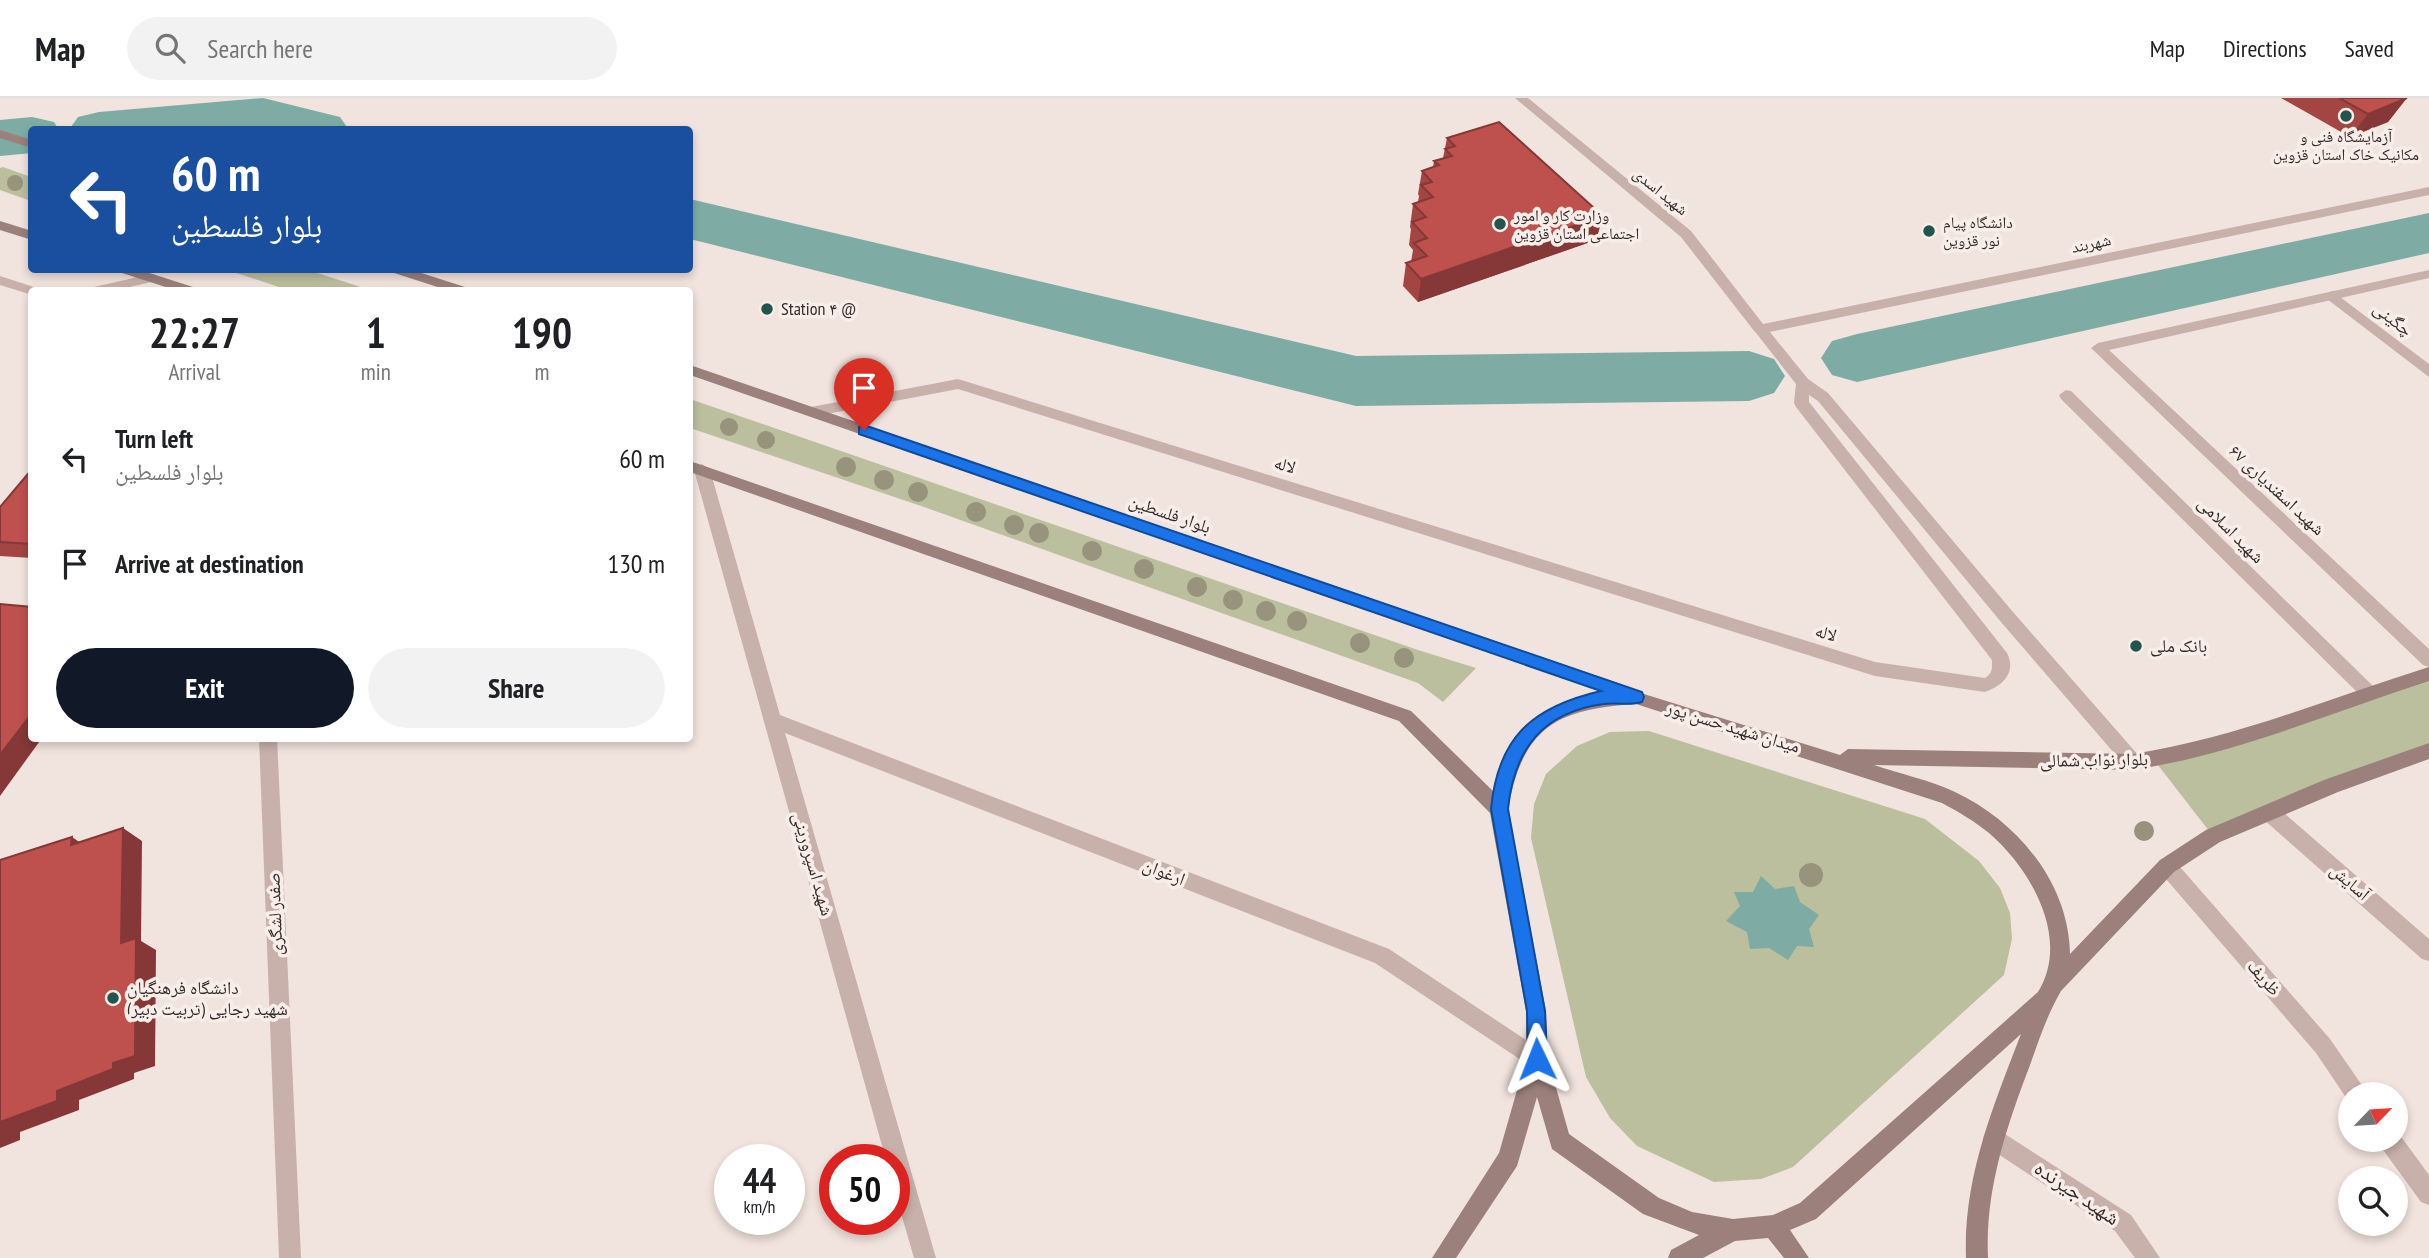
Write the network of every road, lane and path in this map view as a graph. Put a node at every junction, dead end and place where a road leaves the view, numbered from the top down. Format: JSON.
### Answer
{"nodes":[{"id":1,"x":1521,"y":98,"type":"edge"},
{"id":2,"x":0,"y":134,"type":"edge"},
{"id":3,"x":28,"y":143,"type":"edge"},
{"id":4,"x":2429,"y":191,"type":"edge"},
{"id":5,"x":0,"y":225,"type":"edge"},
{"id":6,"x":28,"y":235,"type":"edge"},
{"id":7,"x":136,"y":273,"type":"edge"},
{"id":8,"x":408,"y":273,"type":"edge"},
{"id":9,"x":2429,"y":274,"type":"edge"},
{"id":10,"x":151,"y":278,"type":"junction"},
{"id":11,"x":0,"y":279,"type":"edge"},
{"id":12,"x":112,"y":287,"type":"edge"},
{"id":13,"x":179,"y":287,"type":"edge"},
{"id":14,"x":451,"y":287,"type":"edge"},
{"id":15,"x":28,"y":290,"type":"edge"},
{"id":16,"x":2332,"y":296,"type":"junction"},
{"id":17,"x":1760,"y":329,"type":"junction"},
{"id":18,"x":693,"y":371,"type":"edge"},
{"id":19,"x":2429,"y":372,"type":"edge"},
{"id":20,"x":1803,"y":383,"type":"junction"},
{"id":21,"x":2066,"y":395,"type":"dead end"},
{"id":22,"x":811,"y":412,"type":"junction"},
{"id":23,"x":696,"y":468,"type":"edge"},
{"id":24,"x":2429,"y":660,"type":"edge"},
{"id":25,"x":2429,"y":674,"type":"edge"},
{"id":26,"x":2368,"y":692,"type":"junction"},
{"id":27,"x":1636,"y":697,"type":"junction"},
{"id":28,"x":773,"y":720,"type":"junction"},
{"id":29,"x":268,"y":742,"type":"edge"},
{"id":30,"x":2429,"y":751,"type":"edge"},
{"id":31,"x":1829,"y":757,"type":"junction"},
{"id":32,"x":2133,"y":762,"type":"junction"},
{"id":33,"x":1499,"y":809,"type":"junction"},
{"id":34,"x":2270,"y":813,"type":"junction"},
{"id":35,"x":2167,"y":866,"type":"junction"},
{"id":36,"x":2429,"y":953,"type":"edge"},
{"id":37,"x":2049,"y":991,"type":"junction"},
{"id":38,"x":1537,"y":1059,"type":"junction"},
{"id":39,"x":2348,"y":1082,"type":"edge"},
{"id":40,"x":1994,"y":1138,"type":"junction"},
{"id":41,"x":2398,"y":1152,"type":"edge"},
{"id":42,"x":2429,"y":1194,"type":"edge"},
{"id":43,"x":1773,"y":1226,"type":"junction"},
{"id":44,"x":1733,"y":1230,"type":"junction"},
{"id":45,"x":290,"y":1258,"type":"edge"},
{"id":46,"x":925,"y":1258,"type":"edge"},
{"id":47,"x":1443,"y":1258,"type":"edge"},
{"id":48,"x":1679,"y":1258,"type":"edge"},
{"id":49,"x":1798,"y":1258,"type":"edge"},
{"id":50,"x":1977,"y":1258,"type":"edge"},
{"id":51,"x":2149,"y":1258,"type":"edge"}],
"edges":[{"from":1,"to":17,"type":"street","name":"شهید اسدی"},
{"from":2,"to":3,"type":"main road"},
{"from":4,"to":17,"type":"street","name":"شهربند"},
{"from":5,"to":6,"type":"main road"},
{"from":7,"to":10,"type":"main road"},
{"from":8,"to":14,"type":"main road"},
{"from":9,"to":16,"type":"street"},
{"from":10,"to":12,"type":"street"},
{"from":10,"to":13,"type":"main road"},
{"from":11,"to":15,"type":"street"},
{"from":16,"to":19,"type":"street","name":"چگینی"},
{"from":16,"to":24,"type":"street","name":"شهید اسفندیاری ۶۷"},
{"from":17,"to":20,"type":"street","name":"شهید اسدی"},
{"from":18,"to":22,"type":"main road","name":"بلوار فلسطین"},
{"from":20,"to":22,"type":"street","name":"لاله"},
{"from":20,"to":32,"type":"street"},
{"from":21,"to":26,"type":"street","name":"شهید اسلامی"},
{"from":22,"to":27,"type":"main road","name":"بلوار فلسطین"},
{"from":23,"to":28,"type":"street","name":"شهید اسپرورینی"},
{"from":23,"to":33,"type":"main road"},
{"from":25,"to":26,"type":"main road","name":"بلوار نواب شمالی"},
{"from":26,"to":32,"type":"main road","name":"بلوار نواب شمالی"},
{"from":27,"to":31,"type":"main road","name":"میدان شهید حسن پور"},
{"from":27,"to":33,"type":"main road","name":"میدان شهید حسن پور"},
{"from":28,"to":38,"type":"street","name":"ارغوان"},
{"from":28,"to":46,"type":"street","name":"شهید اسپرورینی"},
{"from":29,"to":45,"type":"street","name":"صفدر لشگری"},
{"from":30,"to":34,"type":"main road"},
{"from":31,"to":32,"type":"main road","name":"بلوار نواب شمالی"},
{"from":31,"to":37,"type":"main road","name":"میدان شهید حسن پور"},
{"from":33,"to":38,"type":"main road","name":"میدان شهید حسن پور"},
{"from":34,"to":35,"type":"main road"},
{"from":34,"to":36,"type":"street","name":"آسایش"},
{"from":35,"to":37,"type":"main road"},
{"from":35,"to":39,"type":"street","name":"ظریف"},
{"from":37,"to":40,"type":"main road"},
{"from":37,"to":43,"type":"main road","name":"میدان شهید حسن پور"},
{"from":38,"to":44,"type":"main road","name":"میدان شهید حسن پور"},
{"from":38,"to":47,"type":"main road"},
{"from":40,"to":50,"type":"main road"},
{"from":40,"to":51,"type":"street","name":"شهید جیرنده"},
{"from":41,"to":42,"type":"street"},
{"from":43,"to":44,"type":"main road","name":"میدان شهید حسن پور"},
{"from":43,"to":49,"type":"main road"},
{"from":44,"to":48,"type":"main road"}]}
